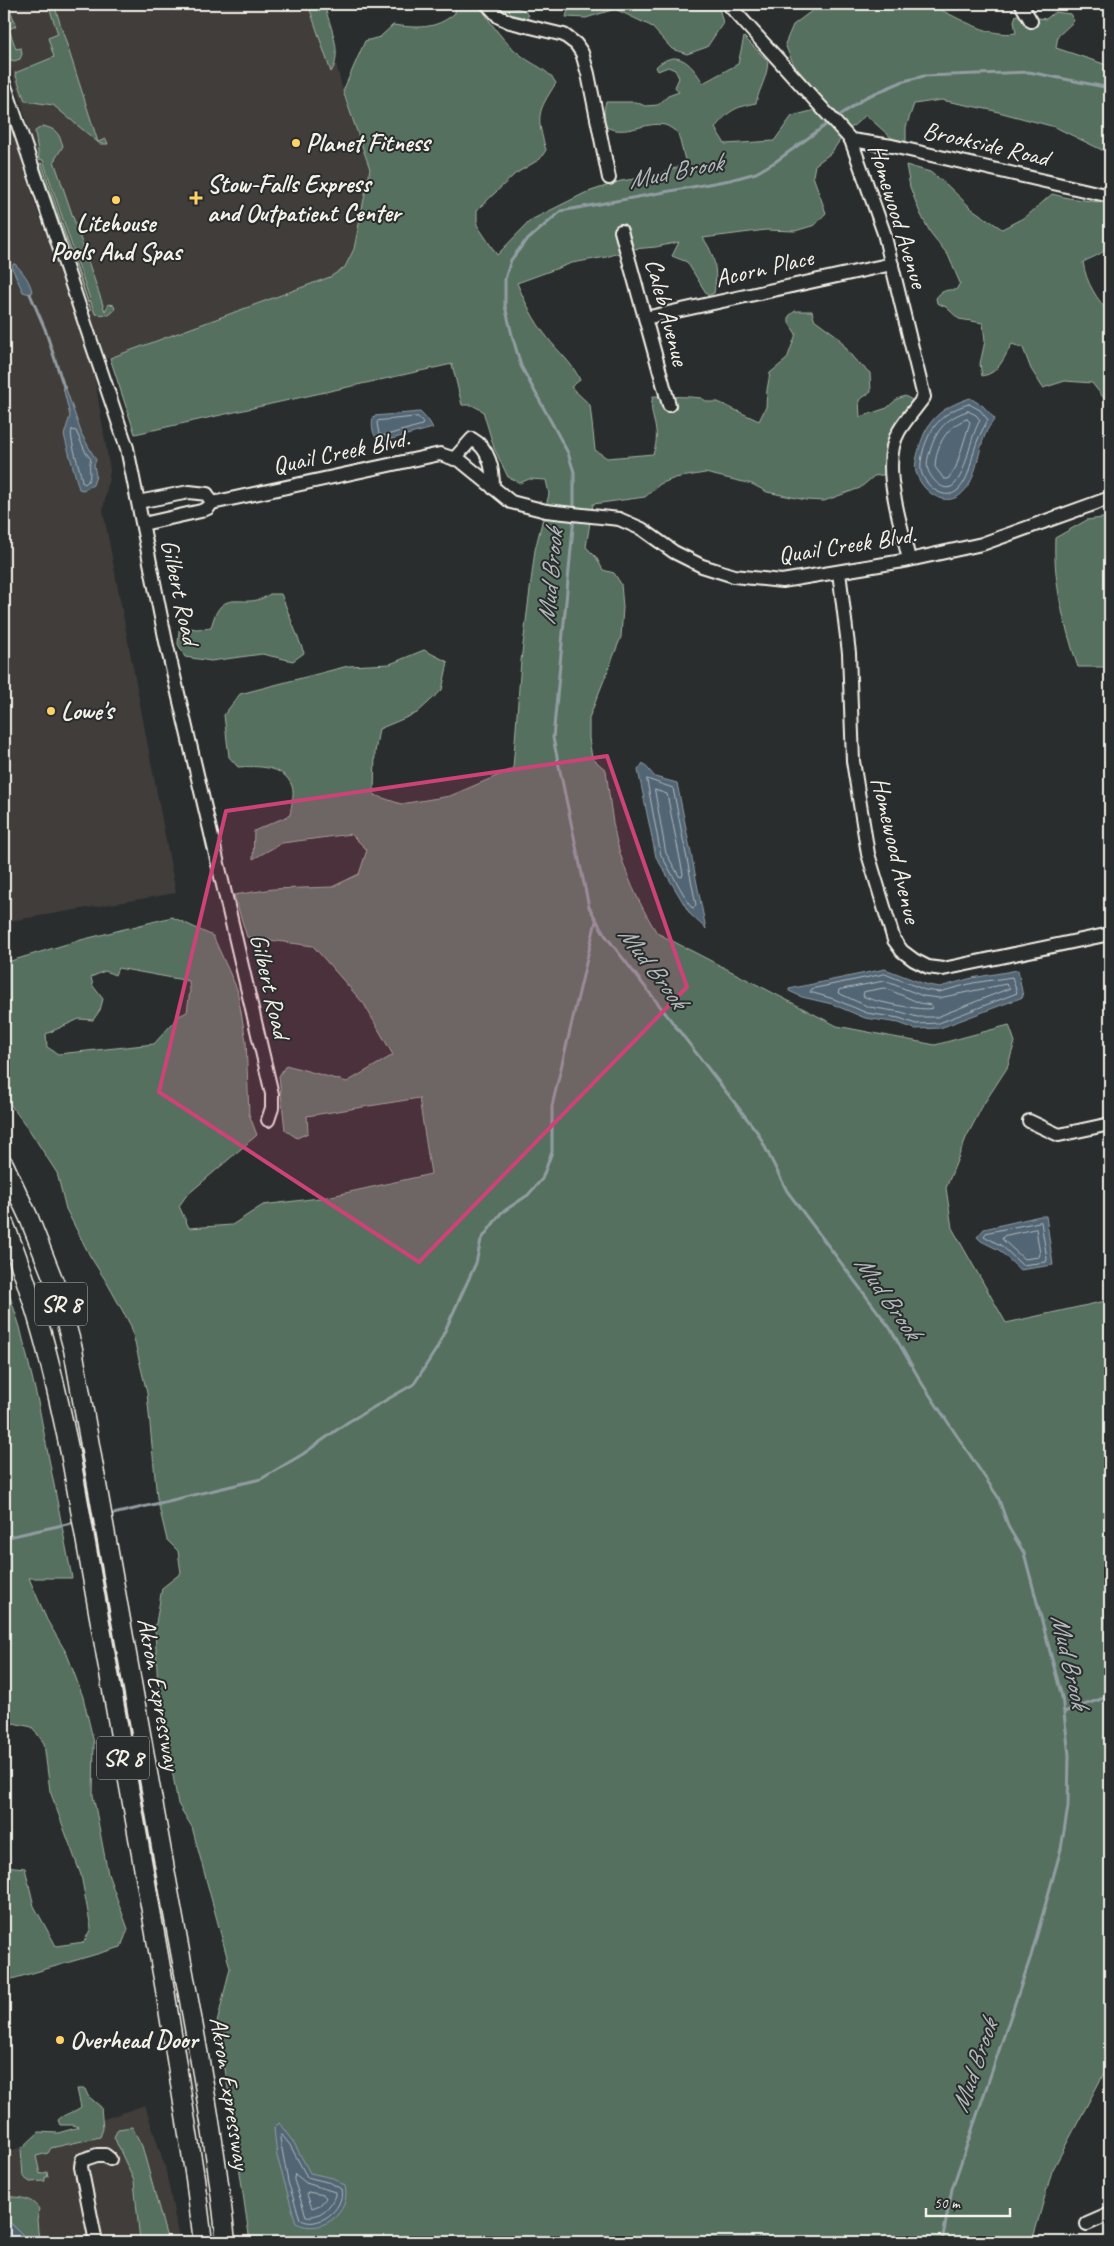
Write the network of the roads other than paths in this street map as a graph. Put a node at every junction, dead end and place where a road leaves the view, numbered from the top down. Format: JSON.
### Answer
{"nodes":[{"id":1,"x":487,"y":4,"type":"edge"},
{"id":2,"x":728,"y":4,"type":"edge"},
{"id":3,"x":1021,"y":4,"type":"edge"},
{"id":4,"x":1031,"y":21,"type":"dead end"},
{"id":5,"x":4,"y":83,"type":"edge"},
{"id":6,"x":848,"y":136,"type":"junction"},
{"id":7,"x":609,"y":178,"type":"dead end"},
{"id":8,"x":1110,"y":196,"type":"edge"},
{"id":9,"x":621,"y":231,"type":"dead end"},
{"id":10,"x":892,"y":264,"type":"junction"},
{"id":11,"x":645,"y":318,"type":"junction"},
{"id":12,"x":669,"y":405,"type":"dead end"},
{"id":13,"x":454,"y":459,"type":"junction"},
{"id":14,"x":493,"y":488,"type":"junction"},
{"id":15,"x":1110,"y":498,"type":"edge"},
{"id":16,"x":138,"y":502,"type":"junction"},
{"id":17,"x":212,"y":503,"type":"junction"},
{"id":18,"x":143,"y":524,"type":"junction"},
{"id":19,"x":910,"y":560,"type":"junction"},
{"id":20,"x":838,"y":572,"type":"junction"},
{"id":21,"x":1110,"y":934,"type":"edge"},
{"id":22,"x":268,"y":1120,"type":"dead end"},
{"id":23,"x":1029,"y":1121,"type":"dead end"},
{"id":24,"x":1110,"y":1124,"type":"edge"},
{"id":25,"x":4,"y":1164,"type":"edge"},
{"id":26,"x":4,"y":1223,"type":"edge"},
{"id":27,"x":110,"y":2159,"type":"dead end"},
{"id":28,"x":1110,"y":2214,"type":"edge"},
{"id":29,"x":1087,"y":2224,"type":"dead end"},
{"id":30,"x":96,"y":2242,"type":"edge"},
{"id":31,"x":203,"y":2242,"type":"edge"},
{"id":32,"x":226,"y":2242,"type":"edge"}],
"edges":[{"from":1,"to":7,"type":"street"},
{"from":2,"to":6,"type":"street","name":"Homewood Avenue"},
{"from":3,"to":4,"type":"street"},
{"from":5,"to":16,"type":"street","name":"Gilbert Road"},
{"from":6,"to":8,"type":"street","name":"Brookside Road"},
{"from":6,"to":10,"type":"street","name":"Homewood Avenue"},
{"from":9,"to":11,"type":"street","name":"Caleb Avenue"},
{"from":10,"to":11,"type":"street","name":"Acorn Place"},
{"from":10,"to":19,"type":"street","name":"Homewood Avenue"},
{"from":11,"to":12,"type":"street","name":"Caleb Avenue"},
{"from":13,"to":14,"type":"street","name":"Quail Creek Blvd."},
{"from":13,"to":14,"type":"street"},
{"from":13,"to":17,"type":"street","name":"Quail Creek Blvd."},
{"from":14,"to":20,"type":"street","name":"Quail Creek Blvd."},
{"from":15,"to":19,"type":"street","name":"Quail Creek Blvd."},
{"from":16,"to":17,"type":"street"},
{"from":16,"to":18,"type":"street","name":"Gilbert Road"},
{"from":17,"to":18,"type":"street","name":"Quail Creek Blvd."},
{"from":18,"to":22,"type":"street","name":"Gilbert Road"},
{"from":19,"to":20,"type":"street","name":"Quail Creek Blvd."},
{"from":20,"to":21,"type":"street","name":"Homewood Avenue"},
{"from":23,"to":24,"type":"street"},
{"from":25,"to":32,"type":"highway","name":"Akron Expressway","number":"SR 8"},
{"from":26,"to":31,"type":"highway","name":"Akron Expressway","number":"SR 8"},
{"from":27,"to":30,"type":"street"},
{"from":28,"to":29,"type":"street"}]}
